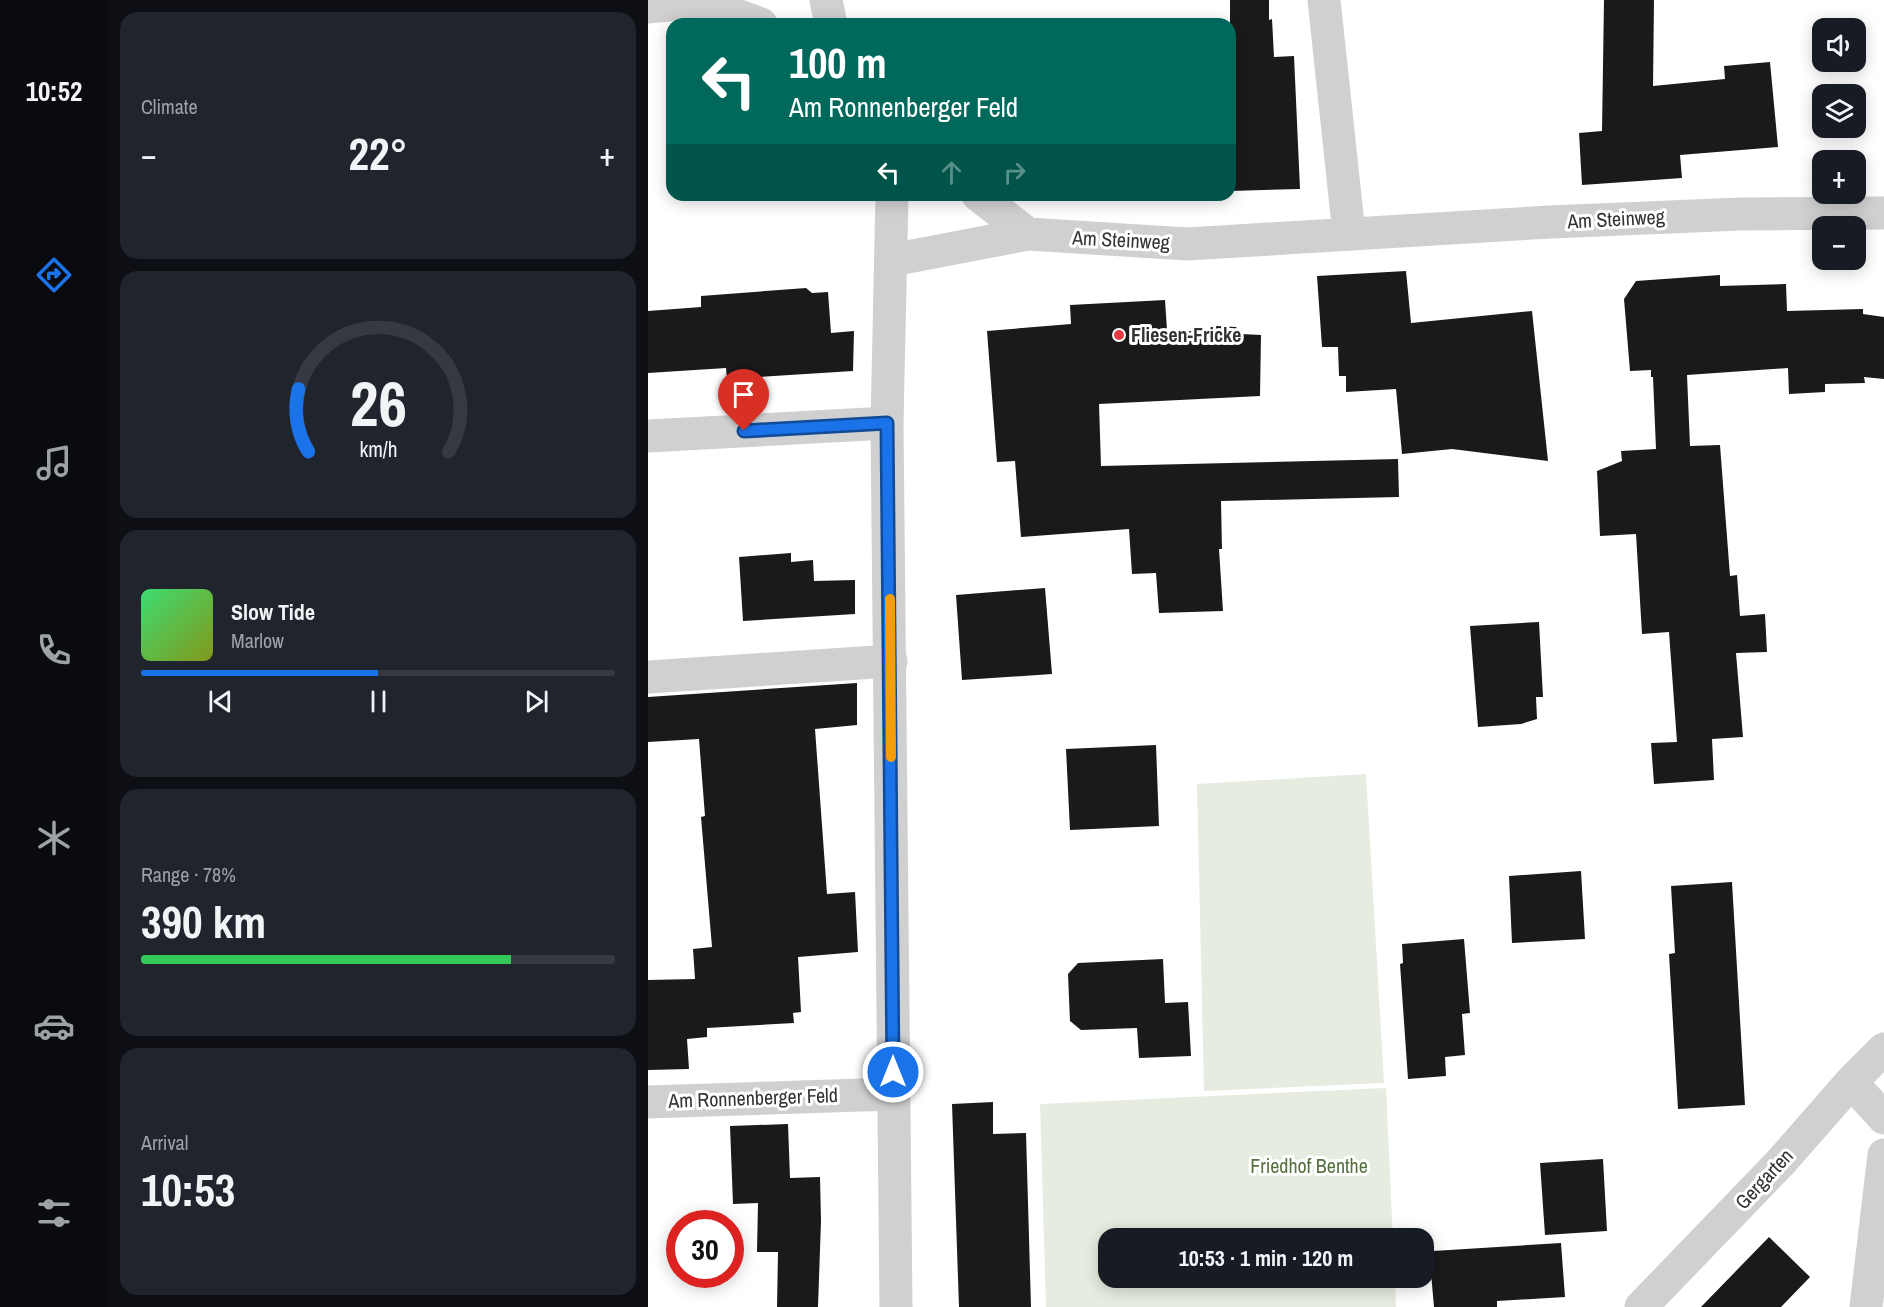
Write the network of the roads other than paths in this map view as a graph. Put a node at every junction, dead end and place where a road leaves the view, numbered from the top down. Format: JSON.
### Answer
{"nodes":[{"id":1,"x":826,"y":0,"type":"edge"},
{"id":2,"x":1324,"y":0,"type":"edge"},
{"id":3,"x":703,"y":1,"type":"edge"},
{"id":4,"x":648,"y":7,"type":"edge"},
{"id":5,"x":746,"y":18,"type":"edge"},
{"id":6,"x":830,"y":18,"type":"edge"},
{"id":7,"x":892,"y":201,"type":"edge"},
{"id":8,"x":986,"y":201,"type":"edge"},
{"id":9,"x":1884,"y":213,"type":"edge"},
{"id":10,"x":1028,"y":234,"type":"junction"},
{"id":11,"x":1349,"y":234,"type":"junction"},
{"id":12,"x":892,"y":260,"type":"junction"},
{"id":13,"x":887,"y":423,"type":"junction"},
{"id":14,"x":648,"y":436,"type":"edge"},
{"id":15,"x":891,"y":661,"type":"junction"},
{"id":16,"x":648,"y":677,"type":"edge"},
{"id":17,"x":1884,"y":1049,"type":"edge"},
{"id":18,"x":1851,"y":1082,"type":"junction"},
{"id":19,"x":893,"y":1094,"type":"junction"},
{"id":20,"x":648,"y":1102,"type":"edge"},
{"id":21,"x":1884,"y":1118,"type":"edge"},
{"id":22,"x":1884,"y":1155,"type":"edge"},
{"id":23,"x":896,"y":1307,"type":"edge"},
{"id":24,"x":1641,"y":1307,"type":"edge"},
{"id":25,"x":1866,"y":1307,"type":"edge"}],
"edges":[{"from":1,"to":6,"type":"street"},
{"from":2,"to":11,"type":"street"},
{"from":3,"to":4,"type":"street"},
{"from":3,"to":5,"type":"street"},
{"from":7,"to":12,"type":"street"},
{"from":8,"to":10,"type":"street"},
{"from":9,"to":11,"type":"street","name":"Am Steinweg"},
{"from":10,"to":11,"type":"street","name":"Am Steinweg"},
{"from":10,"to":12,"type":"street"},
{"from":12,"to":13,"type":"street"},
{"from":13,"to":14,"type":"street"},
{"from":13,"to":15,"type":"street"},
{"from":15,"to":16,"type":"street"},
{"from":15,"to":19,"type":"street"},
{"from":17,"to":18,"type":"street","name":"Gergarten"},
{"from":18,"to":21,"type":"street"},
{"from":18,"to":24,"type":"street","name":"Gergarten"},
{"from":19,"to":20,"type":"street","name":"Am Ronnenberger Feld"},
{"from":19,"to":23,"type":"street"},
{"from":22,"to":25,"type":"street"}]}
